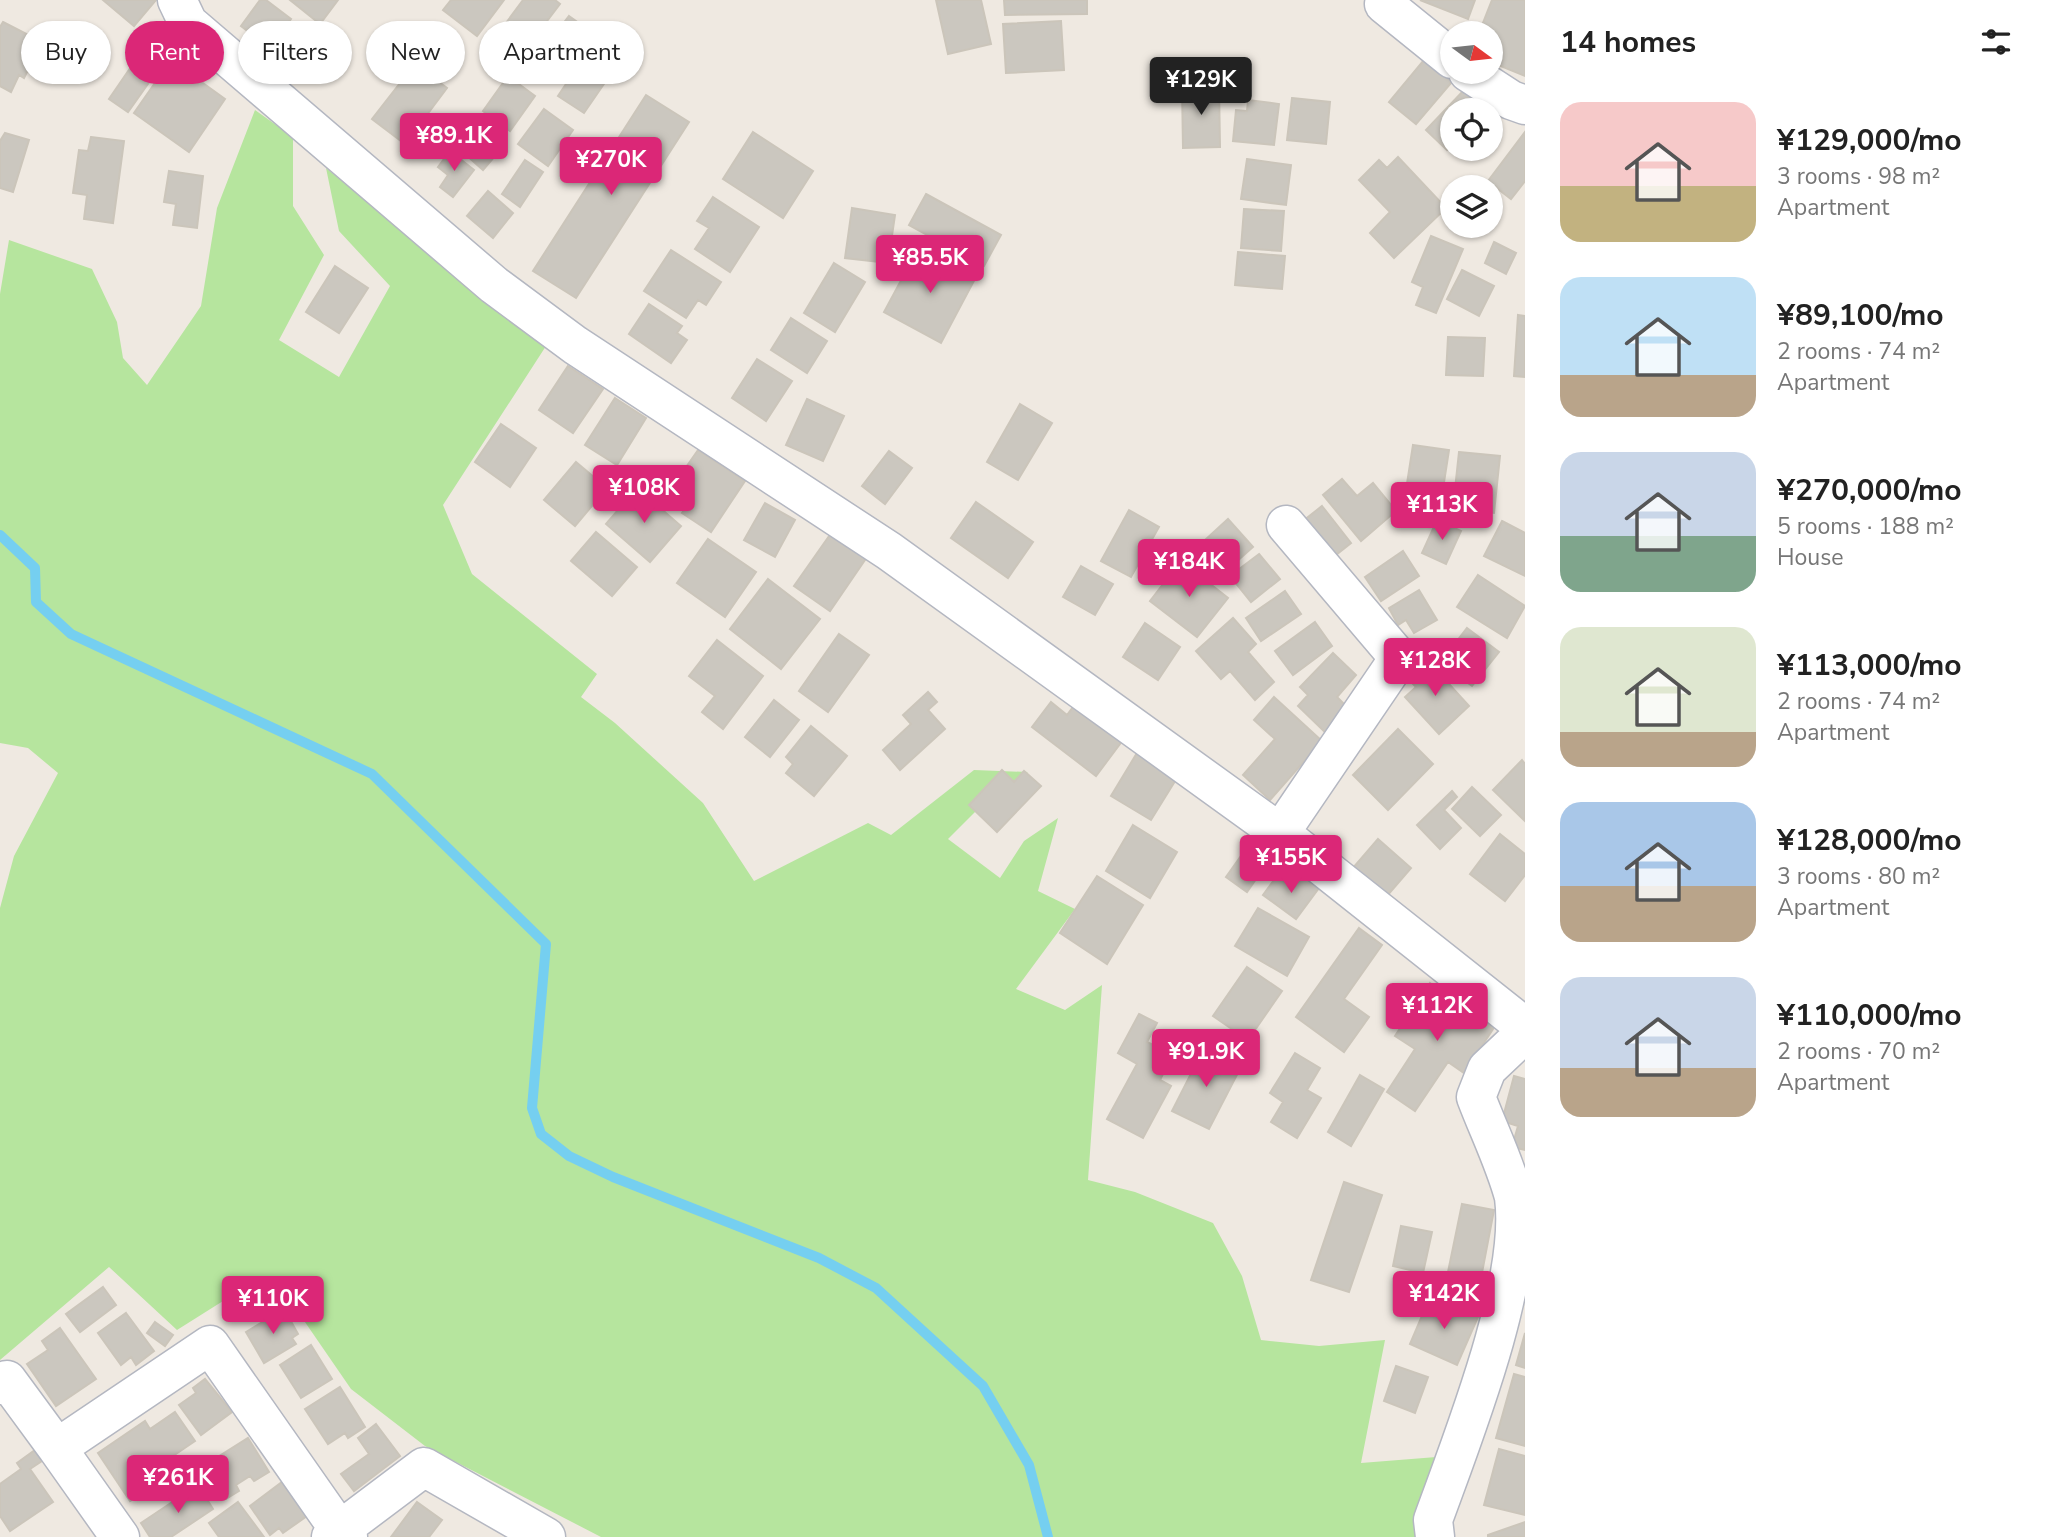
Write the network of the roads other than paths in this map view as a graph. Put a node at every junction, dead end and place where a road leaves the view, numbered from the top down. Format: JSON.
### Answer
{"nodes":[{"id":1,"x":177,"y":0,"type":"edge"},
{"id":2,"x":1385,"y":0,"type":"edge"},
{"id":3,"x":1440,"y":49,"type":"edge"},
{"id":4,"x":1486,"y":84,"type":"edge"},
{"id":5,"x":1525,"y":105,"type":"edge"},
{"id":6,"x":1286,"y":525,"type":"dead end"},
{"id":7,"x":1280,"y":833,"type":"junction"},
{"id":8,"x":1525,"y":1027,"type":"edge"},
{"id":9,"x":1525,"y":1033,"type":"edge"},
{"id":10,"x":0,"y":1385,"type":"edge"},
{"id":11,"x":57,"y":1448,"type":"junction"},
{"id":12,"x":340,"y":1535,"type":"edge"},
{"id":13,"x":120,"y":1537,"type":"edge"},
{"id":14,"x":545,"y":1537,"type":"edge"},
{"id":15,"x":1435,"y":1537,"type":"edge"}],
"edges":[{"from":1,"to":7,"type":"street"},
{"from":2,"to":3,"type":"street"},
{"from":4,"to":5,"type":"street"},
{"from":6,"to":7,"type":"street"},
{"from":7,"to":8,"type":"street"},
{"from":9,"to":15,"type":"street"},
{"from":10,"to":11,"type":"street"},
{"from":11,"to":12,"type":"street"},
{"from":11,"to":13,"type":"street"},
{"from":12,"to":14,"type":"street"}]}
